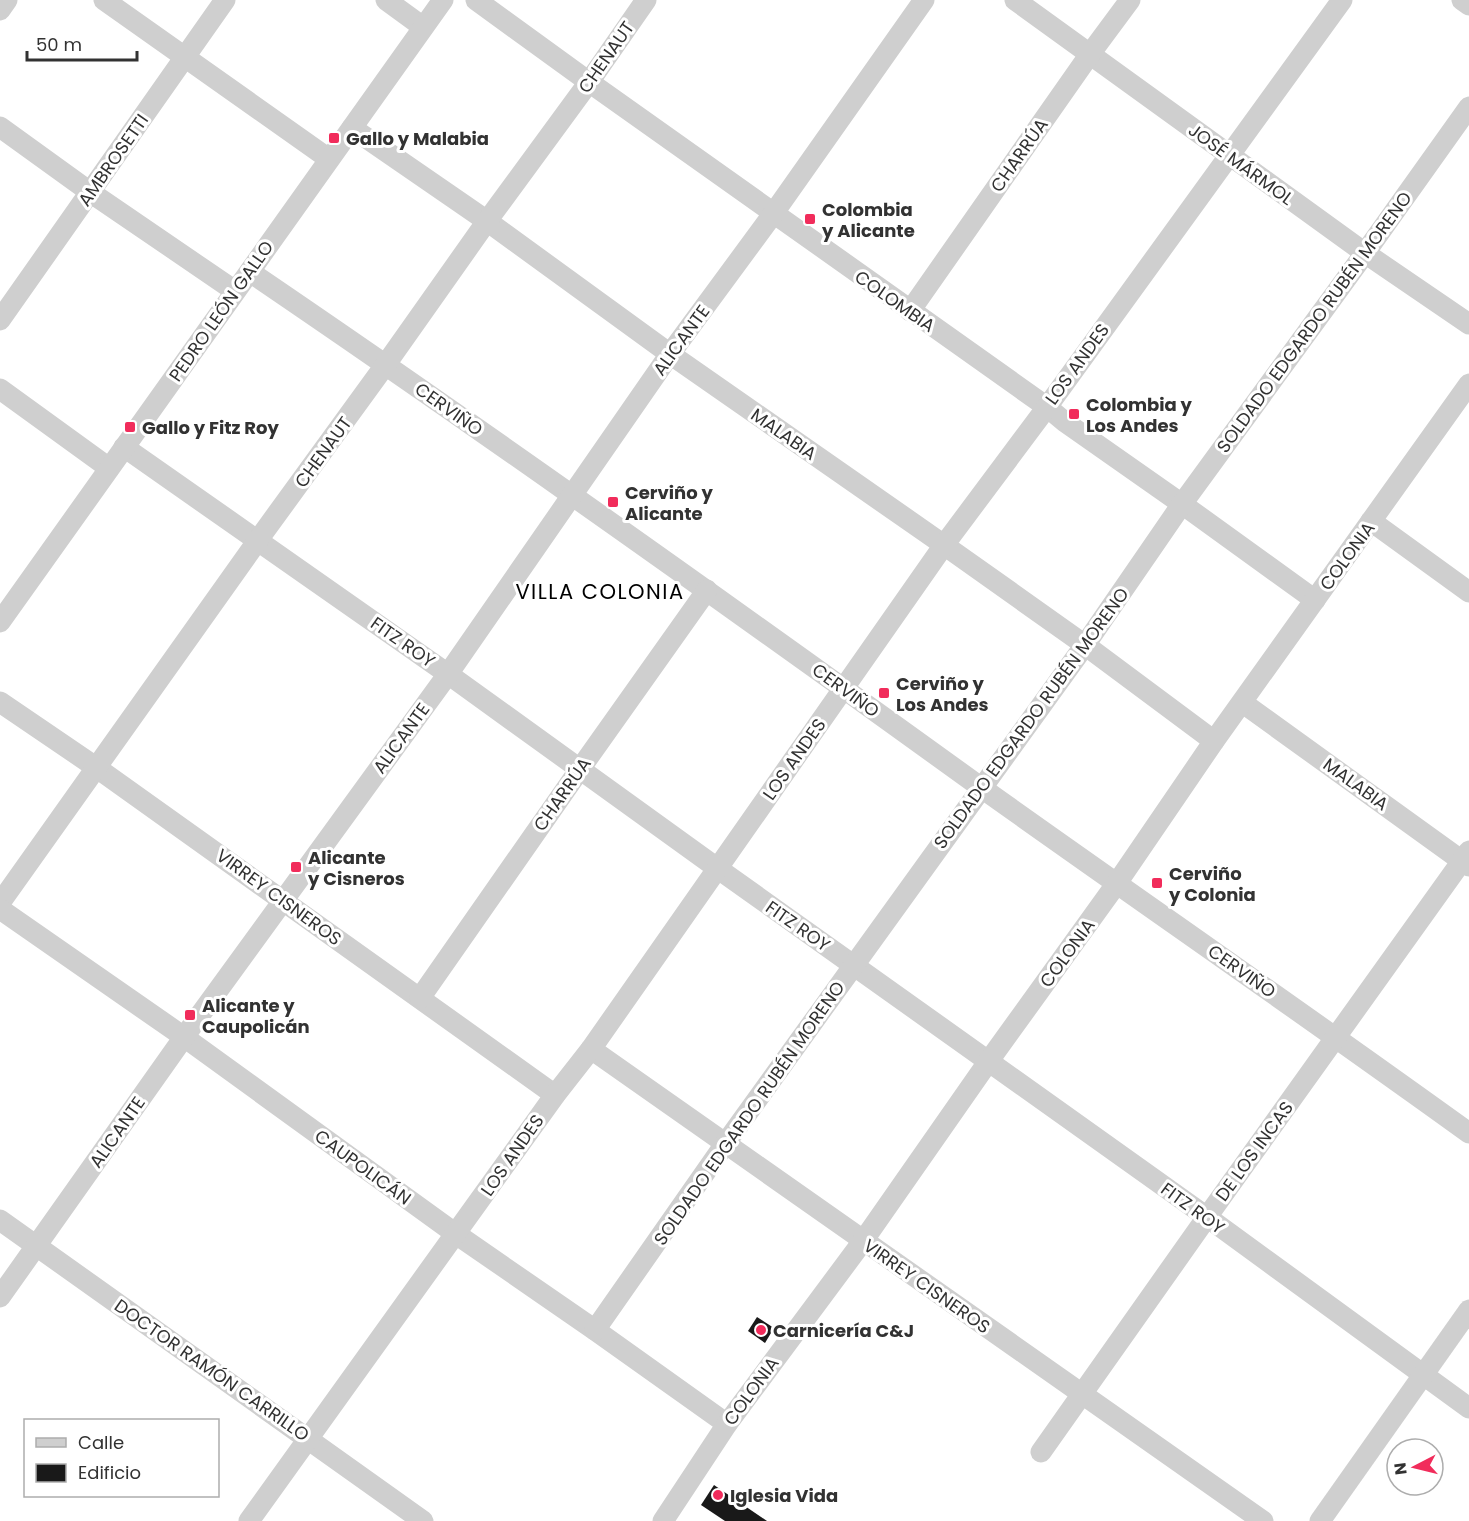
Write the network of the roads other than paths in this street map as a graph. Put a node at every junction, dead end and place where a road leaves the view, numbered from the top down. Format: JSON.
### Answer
{"nodes":[{"id":1,"x":7,"y":0,"type":"edge"},
{"id":2,"x":104,"y":0,"type":"edge"},
{"id":3,"x":225,"y":0,"type":"edge"},
{"id":4,"x":386,"y":0,"type":"edge"},
{"id":5,"x":443,"y":0,"type":"edge"},
{"id":6,"x":476,"y":0,"type":"edge"},
{"id":7,"x":646,"y":0,"type":"edge"},
{"id":8,"x":924,"y":0,"type":"edge"},
{"id":9,"x":1015,"y":0,"type":"edge"},
{"id":10,"x":1130,"y":0,"type":"edge"},
{"id":11,"x":1342,"y":0,"type":"edge"},
{"id":12,"x":1462,"y":0,"type":"edge"},
{"id":13,"x":1469,"y":5,"type":"edge"},
{"id":14,"x":0,"y":10,"type":"edge"},
{"id":15,"x":423,"y":27,"type":"junction"},
{"id":16,"x":1090,"y":54,"type":"junction"},
{"id":17,"x":186,"y":57,"type":"junction"},
{"id":18,"x":589,"y":82,"type":"junction"},
{"id":19,"x":1469,"y":107,"type":"edge"},
{"id":20,"x":0,"y":127,"type":"edge"},
{"id":21,"x":352,"y":129,"type":"junction"},
{"id":22,"x":1228,"y":155,"type":"junction"},
{"id":23,"x":329,"y":159,"type":"junction"},
{"id":24,"x":90,"y":192,"type":"junction"},
{"id":25,"x":774,"y":214,"type":"junction"},
{"id":26,"x":486,"y":221,"type":"junction"},
{"id":27,"x":1365,"y":253,"type":"junction"},
{"id":28,"x":250,"y":272,"type":"junction"},
{"id":29,"x":235,"y":291,"type":"junction"},
{"id":30,"x":910,"y":311,"type":"junction"},
{"id":31,"x":0,"y":320,"type":"edge"},
{"id":32,"x":1469,"y":324,"type":"edge"},
{"id":33,"x":670,"y":354,"type":"junction"},
{"id":34,"x":386,"y":364,"type":"junction"},
{"id":35,"x":1469,"y":384,"type":"edge"},
{"id":36,"x":0,"y":389,"type":"edge"},
{"id":37,"x":1047,"y":407,"type":"junction"},
{"id":38,"x":124,"y":447,"type":"junction"},
{"id":39,"x":109,"y":468,"type":"junction"},
{"id":40,"x":572,"y":496,"type":"junction"},
{"id":41,"x":1182,"y":504,"type":"junction"},
{"id":42,"x":1371,"y":521,"type":"junction"},
{"id":43,"x":258,"y":540,"type":"junction"},
{"id":44,"x":944,"y":545,"type":"junction"},
{"id":45,"x":707,"y":590,"type":"junction"},
{"id":46,"x":1469,"y":592,"type":"edge"},
{"id":47,"x":1315,"y":600,"type":"junction"},
{"id":48,"x":0,"y":622,"type":"edge"},
{"id":49,"x":1085,"y":645,"type":"junction"},
{"id":50,"x":448,"y":674,"type":"junction"},
{"id":51,"x":844,"y":688,"type":"junction"},
{"id":52,"x":0,"y":702,"type":"edge"},
{"id":53,"x":1243,"y":703,"type":"junction"},
{"id":54,"x":1214,"y":741,"type":"junction"},
{"id":55,"x":97,"y":768,"type":"junction"},
{"id":56,"x":580,"y":769,"type":"junction"},
{"id":57,"x":982,"y":787,"type":"junction"},
{"id":58,"x":1467,"y":859,"type":"edge"},
{"id":59,"x":717,"y":868,"type":"junction"},
{"id":60,"x":1117,"y":883,"type":"junction"},
{"id":61,"x":283,"y":900,"type":"junction"},
{"id":62,"x":0,"y":903,"type":"edge"},
{"id":63,"x":0,"y":909,"type":"edge"},
{"id":64,"x":854,"y":966,"type":"junction"},
{"id":65,"x":420,"y":998,"type":"junction"},
{"id":66,"x":184,"y":1037,"type":"junction"},
{"id":67,"x":1336,"y":1038,"type":"junction"},
{"id":68,"x":591,"y":1049,"type":"junction"},
{"id":69,"x":988,"y":1062,"type":"junction"},
{"id":70,"x":555,"y":1095,"type":"junction"},
{"id":71,"x":1469,"y":1133,"type":"edge"},
{"id":72,"x":725,"y":1144,"type":"junction"},
{"id":73,"x":1207,"y":1217,"type":"junction"},
{"id":74,"x":0,"y":1221,"type":"edge"},
{"id":75,"x":456,"y":1234,"type":"junction"},
{"id":76,"x":863,"y":1241,"type":"junction"},
{"id":77,"x":37,"y":1246,"type":"junction"},
{"id":78,"x":0,"y":1297,"type":"edge"},
{"id":79,"x":1469,"y":1310,"type":"edge"},
{"id":80,"x":595,"y":1330,"type":"junction"},
{"id":81,"x":1423,"y":1375,"type":"junction"},
{"id":82,"x":1082,"y":1394,"type":"junction"},
{"id":83,"x":1469,"y":1408,"type":"edge"},
{"id":84,"x":726,"y":1424,"type":"junction"},
{"id":85,"x":308,"y":1438,"type":"junction"},
{"id":86,"x":1041,"y":1452,"type":"dead end"},
{"id":87,"x":249,"y":1521,"type":"edge"},
{"id":88,"x":423,"y":1521,"type":"edge"},
{"id":89,"x":663,"y":1521,"type":"edge"},
{"id":90,"x":1263,"y":1521,"type":"edge"},
{"id":91,"x":1320,"y":1521,"type":"edge"}],
"edges":[{"from":1,"to":14,"type":"street"},
{"from":2,"to":17,"type":"street"},
{"from":3,"to":17,"type":"street","name":"AMBROSETTI"},
{"from":4,"to":15,"type":"street"},
{"from":5,"to":15,"type":"street","name":"PEDRO LEÓN GALLO"},
{"from":6,"to":18,"type":"street","name":"COLOMBIA"},
{"from":7,"to":18,"type":"street","name":"CHENAUT"},
{"from":8,"to":25,"type":"street","name":"ALICANTE"},
{"from":9,"to":16,"type":"street","name":"JOSÉ MÁRMOL"},
{"from":10,"to":16,"type":"street","name":"CHARRÚA"},
{"from":11,"to":22,"type":"street","name":"LOS ANDES"},
{"from":12,"to":13,"type":"street"},
{"from":15,"to":21,"type":"street","name":"PEDRO LEÓN GALLO"},
{"from":16,"to":22,"type":"street","name":"JOSÉ MÁRMOL"},
{"from":16,"to":30,"type":"street","name":"CHARRÚA"},
{"from":17,"to":23,"type":"street"},
{"from":17,"to":24,"type":"street","name":"AMBROSETTI"},
{"from":18,"to":25,"type":"street","name":"COLOMBIA"},
{"from":18,"to":26,"type":"street","name":"CHENAUT"},
{"from":19,"to":27,"type":"street","name":"SOLDADO EDGARDO RUBÉN MORENO"},
{"from":20,"to":24,"type":"street"},
{"from":21,"to":23,"type":"street","name":"PEDRO LEÓN GALLO"},
{"from":21,"to":26,"type":"street","name":"MALABIA"},
{"from":22,"to":27,"type":"street","name":"JOSÉ MÁRMOL"},
{"from":22,"to":37,"type":"street","name":"LOS ANDES"},
{"from":23,"to":28,"type":"street","name":"PEDRO LEÓN GALLO"},
{"from":24,"to":29,"type":"street"},
{"from":24,"to":31,"type":"street","name":"AMBROSETTI"},
{"from":25,"to":30,"type":"street","name":"COLOMBIA"},
{"from":25,"to":33,"type":"street","name":"ALICANTE"},
{"from":26,"to":33,"type":"street","name":"MALABIA"},
{"from":26,"to":34,"type":"street","name":"CHENAUT"},
{"from":27,"to":32,"type":"street","name":"JOSÉ MÁRMOL"},
{"from":27,"to":41,"type":"street","name":"SOLDADO EDGARDO RUBÉN MORENO"},
{"from":28,"to":29,"type":"street","name":"PEDRO LEÓN GALLO"},
{"from":28,"to":34,"type":"street","name":"CERVIÑO"},
{"from":29,"to":38,"type":"street","name":"PEDRO LEÓN GALLO"},
{"from":30,"to":37,"type":"street","name":"COLOMBIA"},
{"from":33,"to":40,"type":"street","name":"ALICANTE"},
{"from":33,"to":44,"type":"street","name":"MALABIA"},
{"from":34,"to":40,"type":"street","name":"CERVIÑO"},
{"from":34,"to":43,"type":"street","name":"CHENAUT"},
{"from":35,"to":42,"type":"street","name":"COLONIA"},
{"from":36,"to":39,"type":"street"},
{"from":37,"to":41,"type":"street","name":"COLOMBIA"},
{"from":37,"to":44,"type":"street","name":"LOS ANDES"},
{"from":38,"to":39,"type":"street","name":"PEDRO LEÓN GALLO"},
{"from":38,"to":43,"type":"street","name":"FITZ ROY"},
{"from":39,"to":48,"type":"street","name":"PEDRO LEÓN GALLO"},
{"from":40,"to":45,"type":"street","name":"CERVIÑO"},
{"from":40,"to":50,"type":"street","name":"ALICANTE"},
{"from":41,"to":47,"type":"street","name":"COLOMBIA"},
{"from":41,"to":49,"type":"street","name":"SOLDADO EDGARDO RUBÉN MORENO"},
{"from":42,"to":46,"type":"street"},
{"from":42,"to":47,"type":"street","name":"COLONIA"},
{"from":43,"to":50,"type":"street","name":"FITZ ROY"},
{"from":43,"to":55,"type":"street","name":"CHENAUT"},
{"from":44,"to":49,"type":"street","name":"MALABIA"},
{"from":44,"to":51,"type":"street","name":"LOS ANDES"},
{"from":45,"to":51,"type":"street","name":"CERVIÑO"},
{"from":45,"to":56,"type":"street","name":"CHARRÚA"},
{"from":47,"to":53,"type":"street","name":"COLONIA"},
{"from":49,"to":54,"type":"street","name":"MALABIA"},
{"from":49,"to":57,"type":"street","name":"SOLDADO EDGARDO RUBÉN MORENO"},
{"from":50,"to":56,"type":"street","name":"FITZ ROY"},
{"from":50,"to":61,"type":"street","name":"ALICANTE"},
{"from":51,"to":57,"type":"street","name":"CERVIÑO"},
{"from":51,"to":59,"type":"street","name":"LOS ANDES"},
{"from":52,"to":55,"type":"street","name":"VIRREY CISNEROS"},
{"from":53,"to":54,"type":"street","name":"COLONIA"},
{"from":53,"to":58,"type":"street","name":"MALABIA"},
{"from":54,"to":60,"type":"street","name":"COLONIA"},
{"from":55,"to":61,"type":"street","name":"VIRREY CISNEROS"},
{"from":55,"to":62,"type":"street","name":"CHENAUT"},
{"from":56,"to":59,"type":"street","name":"FITZ ROY"},
{"from":56,"to":65,"type":"street","name":"CHARRÚA"},
{"from":57,"to":60,"type":"street","name":"CERVIÑO"},
{"from":57,"to":64,"type":"street","name":"SOLDADO EDGARDO RUBÉN MORENO"},
{"from":58,"to":67,"type":"street","name":"DE LOS INCAS"},
{"from":59,"to":64,"type":"street","name":"FITZ ROY"},
{"from":59,"to":68,"type":"street","name":"LOS ANDES"},
{"from":60,"to":67,"type":"street","name":"CERVIÑO"},
{"from":60,"to":69,"type":"street","name":"COLONIA"},
{"from":61,"to":65,"type":"street","name":"VIRREY CISNEROS"},
{"from":61,"to":66,"type":"street","name":"ALICANTE"},
{"from":63,"to":66,"type":"street","name":"CAUPOLICÁN"},
{"from":64,"to":69,"type":"street","name":"FITZ ROY"},
{"from":64,"to":72,"type":"street","name":"SOLDADO EDGARDO RUBÉN MORENO"},
{"from":65,"to":70,"type":"street","name":"VIRREY CISNEROS"},
{"from":66,"to":75,"type":"street","name":"CAUPOLICÁN"},
{"from":66,"to":77,"type":"street","name":"ALICANTE"},
{"from":67,"to":71,"type":"street","name":"CERVIÑO"},
{"from":67,"to":73,"type":"street","name":"DE LOS INCAS"},
{"from":68,"to":70,"type":"street","name":"LOS ANDES"},
{"from":68,"to":72,"type":"street","name":"VIRREY CISNEROS"},
{"from":69,"to":73,"type":"street","name":"FITZ ROY"},
{"from":69,"to":76,"type":"street","name":"COLONIA"},
{"from":70,"to":75,"type":"street","name":"LOS ANDES"},
{"from":72,"to":76,"type":"street","name":"VIRREY CISNEROS"},
{"from":72,"to":80,"type":"street","name":"SOLDADO EDGARDO RUBÉN MORENO"},
{"from":73,"to":81,"type":"street","name":"FITZ ROY"},
{"from":73,"to":82,"type":"street","name":"DE LOS INCAS"},
{"from":74,"to":77,"type":"street","name":"DOCTOR RAMÓN CARRILLO"},
{"from":75,"to":80,"type":"street","name":"CAUPOLICÁN"},
{"from":75,"to":85,"type":"street","name":"LOS ANDES"},
{"from":76,"to":82,"type":"street","name":"VIRREY CISNEROS"},
{"from":76,"to":84,"type":"street","name":"COLONIA"},
{"from":77,"to":78,"type":"street","name":"ALICANTE"},
{"from":77,"to":85,"type":"street","name":"DOCTOR RAMÓN CARRILLO"},
{"from":79,"to":81,"type":"street"},
{"from":80,"to":84,"type":"street","name":"CAUPOLICÁN"},
{"from":81,"to":83,"type":"street","name":"FITZ ROY"},
{"from":81,"to":91,"type":"street"},
{"from":82,"to":86,"type":"street","name":"DE LOS INCAS"},
{"from":82,"to":90,"type":"street","name":"VIRREY CISNEROS"},
{"from":84,"to":89,"type":"street","name":"COLONIA"},
{"from":85,"to":87,"type":"street","name":"LOS ANDES"},
{"from":85,"to":88,"type":"street","name":"DOCTOR RAMÓN CARRILLO"}]}
